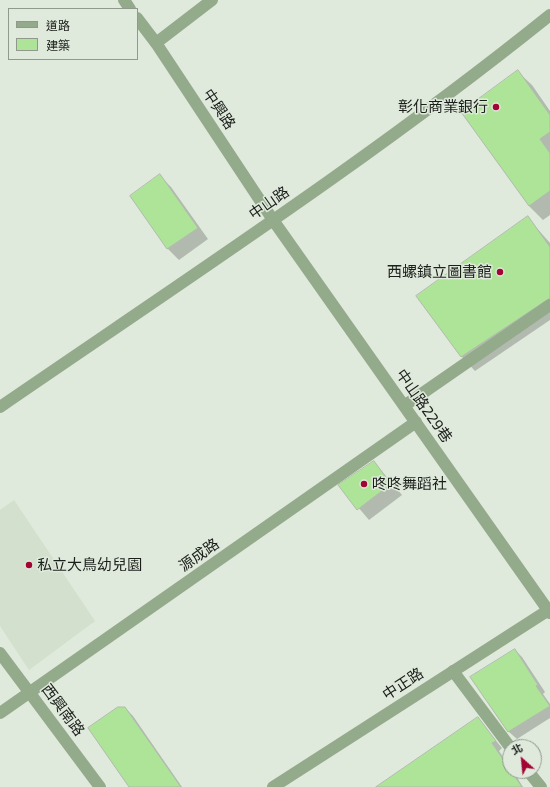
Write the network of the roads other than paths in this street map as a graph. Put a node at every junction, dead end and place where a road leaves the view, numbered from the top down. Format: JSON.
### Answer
{"nodes":[{"id":1,"x":212,"y":0,"type":"edge"},
{"id":2,"x":550,"y":15,"type":"edge"},
{"id":3,"x":138,"y":19,"type":"edge"},
{"id":4,"x":156,"y":43,"type":"junction"},
{"id":5,"x":273,"y":220,"type":"junction"},
{"id":6,"x":550,"y":305,"type":"edge"},
{"id":7,"x":404,"y":406,"type":"junction"},
{"id":8,"x":0,"y":407,"type":"edge"},
{"id":9,"x":416,"y":422,"type":"junction"},
{"id":10,"x":549,"y":611,"type":"edge"},
{"id":11,"x":0,"y":653,"type":"edge"},
{"id":12,"x":453,"y":671,"type":"junction"},
{"id":13,"x":30,"y":692,"type":"junction"},
{"id":14,"x":0,"y":713,"type":"edge"},
{"id":15,"x":504,"y":739,"type":"edge"},
{"id":16,"x":534,"y":779,"type":"edge"},
{"id":17,"x":100,"y":787,"type":"edge"},
{"id":18,"x":273,"y":787,"type":"edge"},
{"id":19,"x":541,"y":787,"type":"edge"}],
"edges":[{"from":1,"to":4,"type":"street"},
{"from":2,"to":5,"type":"street","name":"中山路"},
{"from":3,"to":4,"type":"street","name":"中興路"},
{"from":4,"to":5,"type":"street","name":"中興路"},
{"from":5,"to":7,"type":"street","name":"中山路229巷"},
{"from":5,"to":8,"type":"street","name":"中山路"},
{"from":6,"to":7,"type":"street"},
{"from":7,"to":9,"type":"street","name":"中山路229巷"},
{"from":9,"to":10,"type":"street","name":"中山路229巷"},
{"from":9,"to":13,"type":"street","name":"源成路"},
{"from":10,"to":12,"type":"street","name":"中正路"},
{"from":11,"to":13,"type":"street","name":"西興南路"},
{"from":12,"to":15,"type":"street"},
{"from":12,"to":18,"type":"street","name":"中正路"},
{"from":13,"to":14,"type":"street","name":"源成路"},
{"from":13,"to":17,"type":"street","name":"西興南路"},
{"from":16,"to":19,"type":"street"}]}
